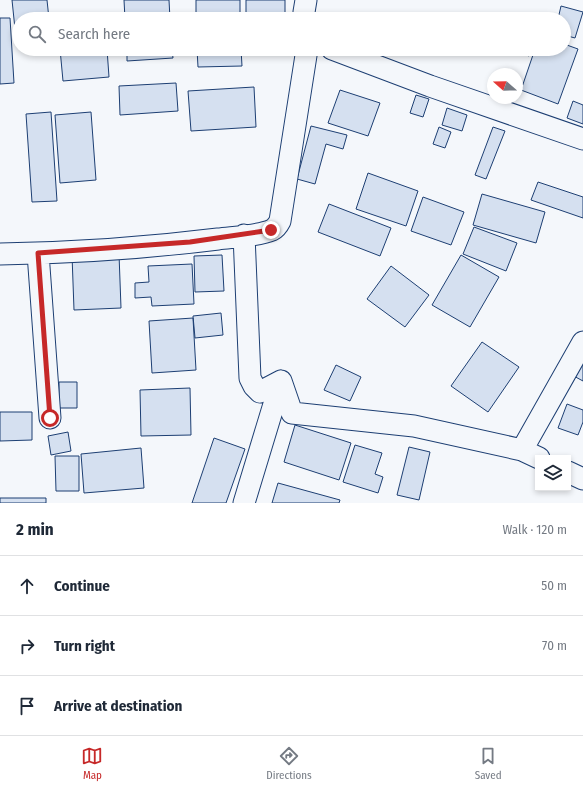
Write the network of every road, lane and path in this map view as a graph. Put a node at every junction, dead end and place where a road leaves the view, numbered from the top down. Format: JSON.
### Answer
{"nodes":[{"id":1,"x":306,"y":0,"type":"edge"},
{"id":2,"x":304,"y":12,"type":"edge"},
{"id":3,"x":306,"y":56,"type":"edge"},
{"id":4,"x":351,"y":56,"type":"edge"},
{"id":5,"x":583,"y":139,"type":"edge"},
{"id":6,"x":244,"y":235,"type":"junction"},
{"id":7,"x":38,"y":253,"type":"junction"},
{"id":8,"x":0,"y":254,"type":"edge"},
{"id":9,"x":583,"y":342,"type":"edge"},
{"id":10,"x":281,"y":381,"type":"junction"},
{"id":11,"x":50,"y":418,"type":"dead end"},
{"id":12,"x":531,"y":454,"type":"edge"},
{"id":13,"x":571,"y":473,"type":"edge"},
{"id":14,"x":583,"y":479,"type":"edge"},
{"id":15,"x":244,"y":503,"type":"edge"}],
"edges":[{"from":1,"to":2,"type":"street"},
{"from":3,"to":6,"type":"street"},
{"from":4,"to":5,"type":"street"},
{"from":6,"to":7,"type":"street"},
{"from":6,"to":10,"type":"street"},
{"from":7,"to":8,"type":"street"},
{"from":7,"to":11,"type":"street"},
{"from":9,"to":12,"type":"street"},
{"from":10,"to":12,"type":"street"},
{"from":10,"to":15,"type":"street"},
{"from":13,"to":14,"type":"street"}]}
